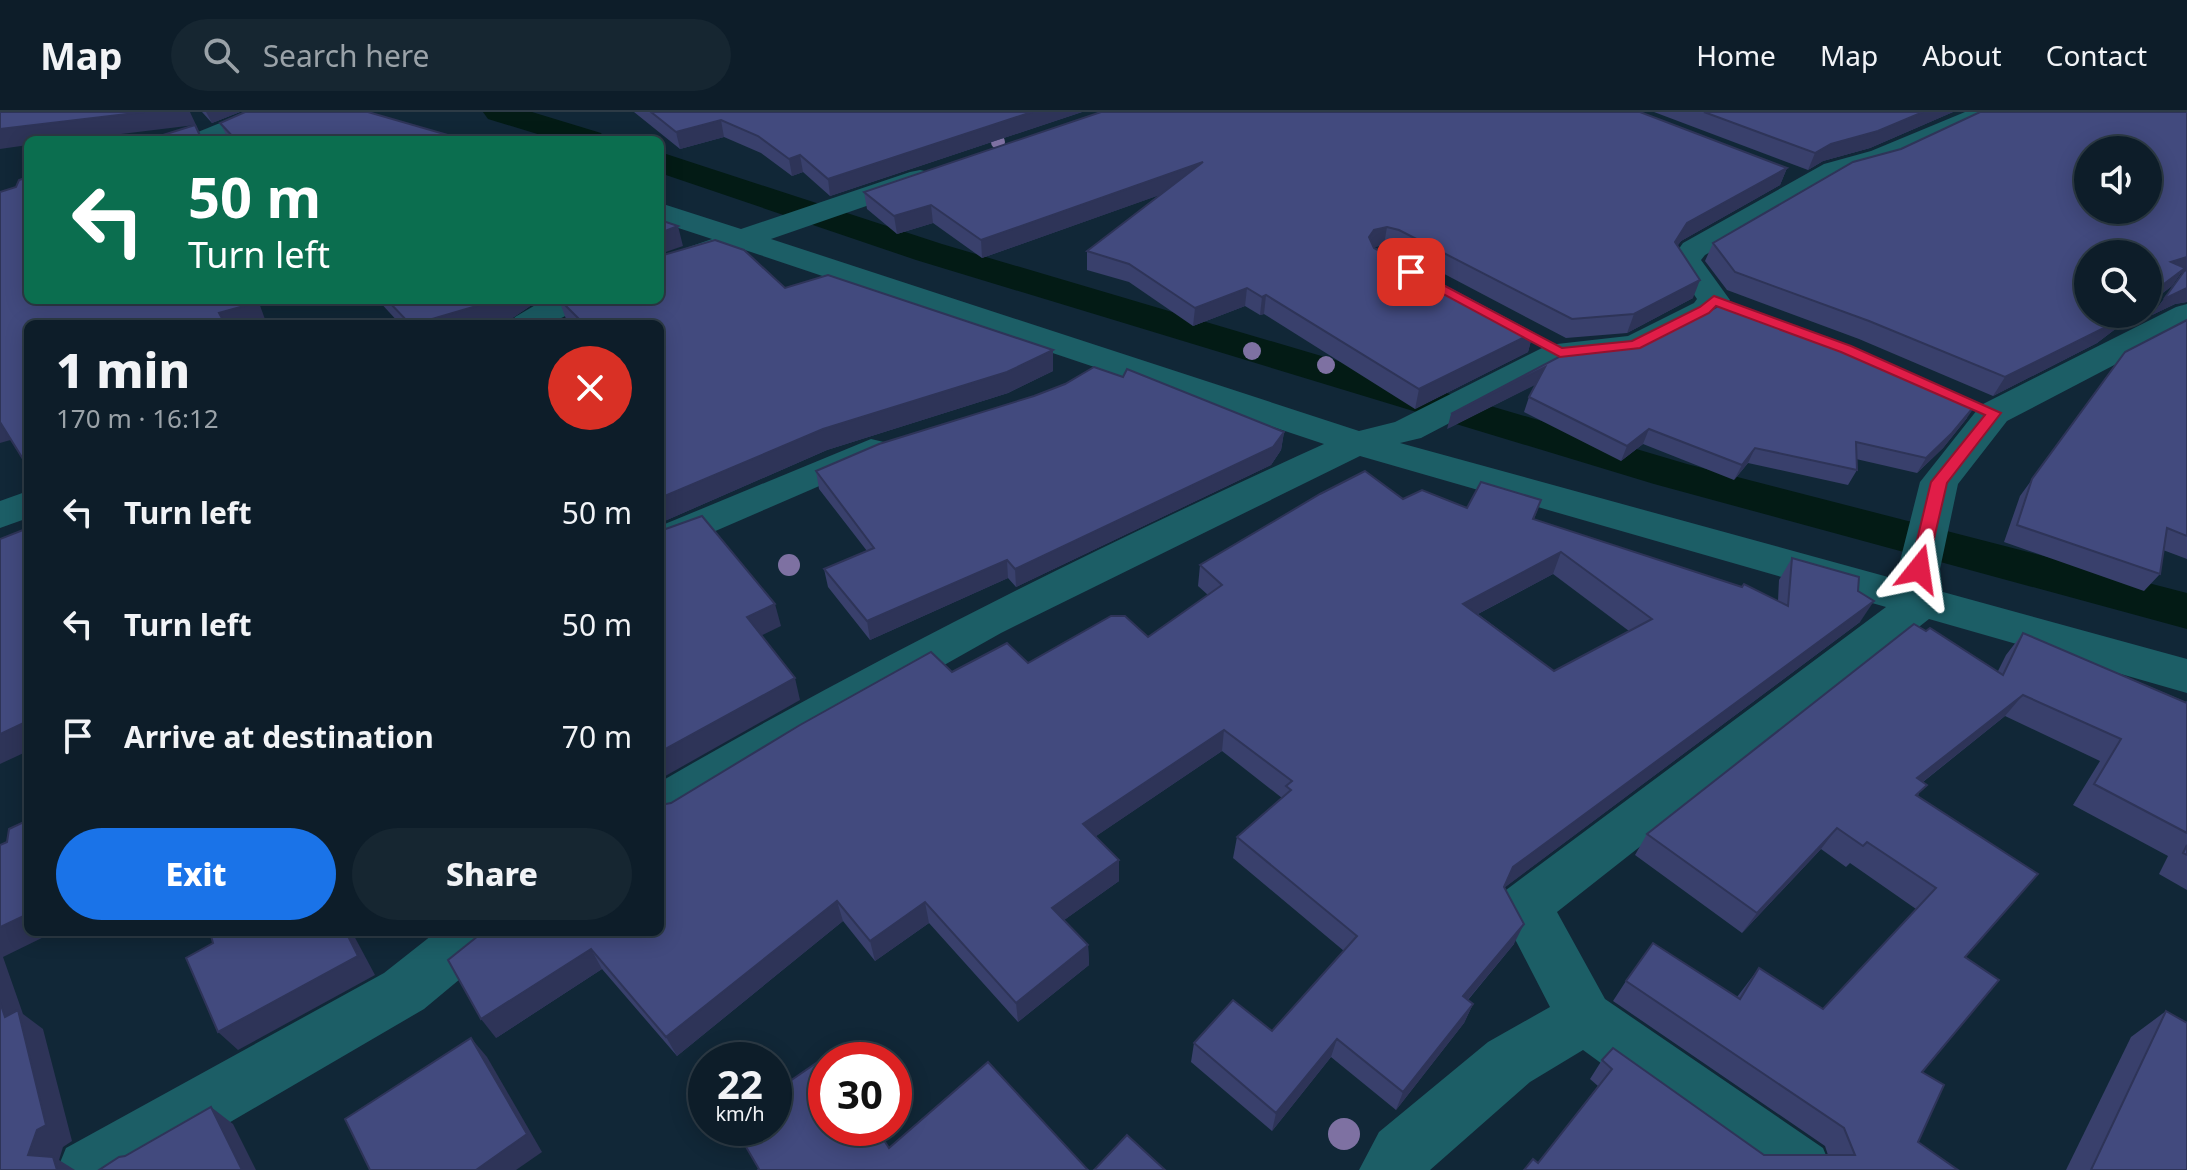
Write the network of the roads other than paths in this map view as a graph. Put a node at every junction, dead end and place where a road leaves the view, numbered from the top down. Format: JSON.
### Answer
{"nodes":[{"id":1,"x":269,"y":112,"type":"edge"},
{"id":2,"x":2006,"y":112,"type":"edge"},
{"id":3,"x":212,"y":136,"type":"edge"},
{"id":4,"x":942,"y":171,"type":"edge"},
{"id":5,"x":1772,"y":171,"type":"edge"},
{"id":6,"x":1808,"y":183,"type":"junction"},
{"id":7,"x":664,"y":213,"type":"edge"},
{"id":8,"x":743,"y":239,"type":"junction"},
{"id":9,"x":664,"y":266,"type":"edge"},
{"id":10,"x":560,"y":304,"type":"edge"},
{"id":11,"x":2187,"y":314,"type":"edge"},
{"id":12,"x":534,"y":320,"type":"edge"},
{"id":13,"x":1107,"y":359,"type":"junction"},
{"id":14,"x":1074,"y":382,"type":"edge"},
{"id":15,"x":901,"y":441,"type":"edge"},
{"id":16,"x":1357,"y":443,"type":"junction"},
{"id":17,"x":24,"y":506,"type":"edge"},
{"id":18,"x":0,"y":515,"type":"edge"},
{"id":19,"x":664,"y":540,"type":"edge"},
{"id":20,"x":1921,"y":585,"type":"junction"},
{"id":21,"x":2187,"y":676,"type":"edge"},
{"id":22,"x":664,"y":805,"type":"edge"},
{"id":23,"x":472,"y":936,"type":"edge"},
{"id":24,"x":1585,"y":1018,"type":"junction"},
{"id":25,"x":88,"y":1170,"type":"edge"},
{"id":26,"x":1390,"y":1170,"type":"edge"},
{"id":27,"x":1801,"y":1170,"type":"edge"}],
"edges":[{"from":1,"to":3,"type":"street"},
{"from":2,"to":6,"type":"street"},
{"from":4,"to":8,"type":"street"},
{"from":5,"to":6,"type":"street"},
{"from":6,"to":16,"type":"street"},
{"from":7,"to":8,"type":"street"},
{"from":8,"to":9,"type":"street"},
{"from":8,"to":13,"type":"street"},
{"from":10,"to":12,"type":"street"},
{"from":11,"to":20,"type":"street"},
{"from":13,"to":14,"type":"street"},
{"from":13,"to":16,"type":"street"},
{"from":15,"to":19,"type":"street"},
{"from":16,"to":20,"type":"street"},
{"from":16,"to":22,"type":"street"},
{"from":17,"to":18,"type":"street"},
{"from":20,"to":21,"type":"street"},
{"from":20,"to":24,"type":"street"},
{"from":23,"to":25,"type":"street"},
{"from":24,"to":26,"type":"street"},
{"from":24,"to":27,"type":"street"}]}
